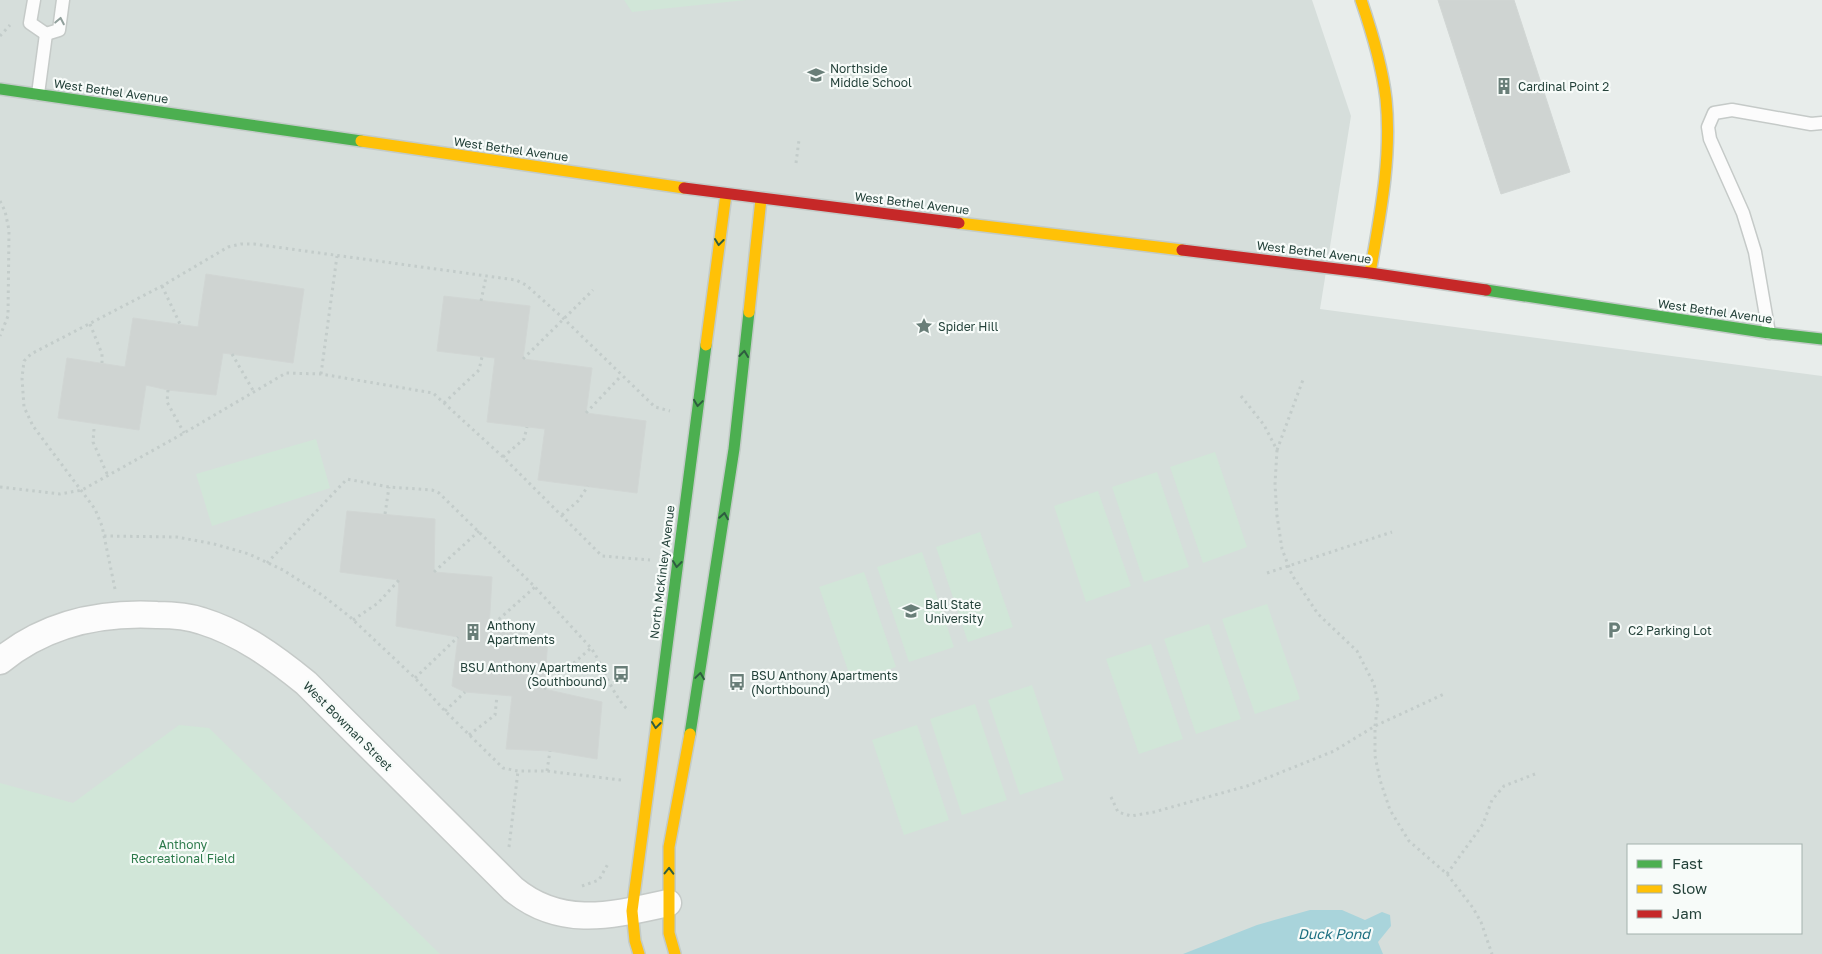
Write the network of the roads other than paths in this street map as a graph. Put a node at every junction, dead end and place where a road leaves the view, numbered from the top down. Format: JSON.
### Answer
{"nodes":[{"id":1,"x":34,"y":0,"type":"edge"},
{"id":2,"x":63,"y":0,"type":"edge"},
{"id":3,"x":1361,"y":0,"type":"edge"},
{"id":4,"x":46,"y":34,"type":"junction"},
{"id":5,"x":0,"y":89,"type":"edge"},
{"id":6,"x":38,"y":94,"type":"junction"},
{"id":7,"x":1822,"y":123,"type":"edge"},
{"id":8,"x":726,"y":194,"type":"junction"},
{"id":9,"x":761,"y":199,"type":"junction"},
{"id":10,"x":1370,"y":273,"type":"junction"},
{"id":11,"x":1769,"y":333,"type":"junction"},
{"id":12,"x":1822,"y":339,"type":"edge"},
{"id":13,"x":0,"y":661,"type":"edge"},
{"id":14,"x":668,"y":903,"type":"junction"},
{"id":15,"x":632,"y":911,"type":"junction"},
{"id":16,"x":639,"y":954,"type":"edge"},
{"id":17,"x":675,"y":954,"type":"edge"}],
"edges":[{"from":1,"to":4,"type":"lane"},
{"from":4,"to":2,"type":"lane","one_way":true},
{"from":3,"to":10,"type":"main road"},
{"from":4,"to":6,"type":"lane"},
{"from":5,"to":6,"type":"main road","name":"West Bethel Avenue"},
{"from":6,"to":8,"type":"main road","name":"West Bethel Avenue"},
{"from":7,"to":11,"type":"lane"},
{"from":8,"to":9,"type":"main road","name":"West Bethel Avenue"},
{"from":8,"to":15,"type":"main road","name":"North McKinley Avenue","one_way":true},
{"from":9,"to":10,"type":"main road","name":"West Bethel Avenue"},
{"from":14,"to":9,"type":"main road","one_way":true},
{"from":10,"to":11,"type":"main road","name":"West Bethel Avenue"},
{"from":11,"to":12,"type":"main road","name":"West Bethel Avenue"},
{"from":13,"to":15,"type":"street","name":"West Bowman Street"},
{"from":14,"to":15,"type":"street","name":"West Bowman Street"},
{"from":14,"to":17,"type":"main road"},
{"from":15,"to":16,"type":"main road","name":"North McKinley Avenue"}]}
